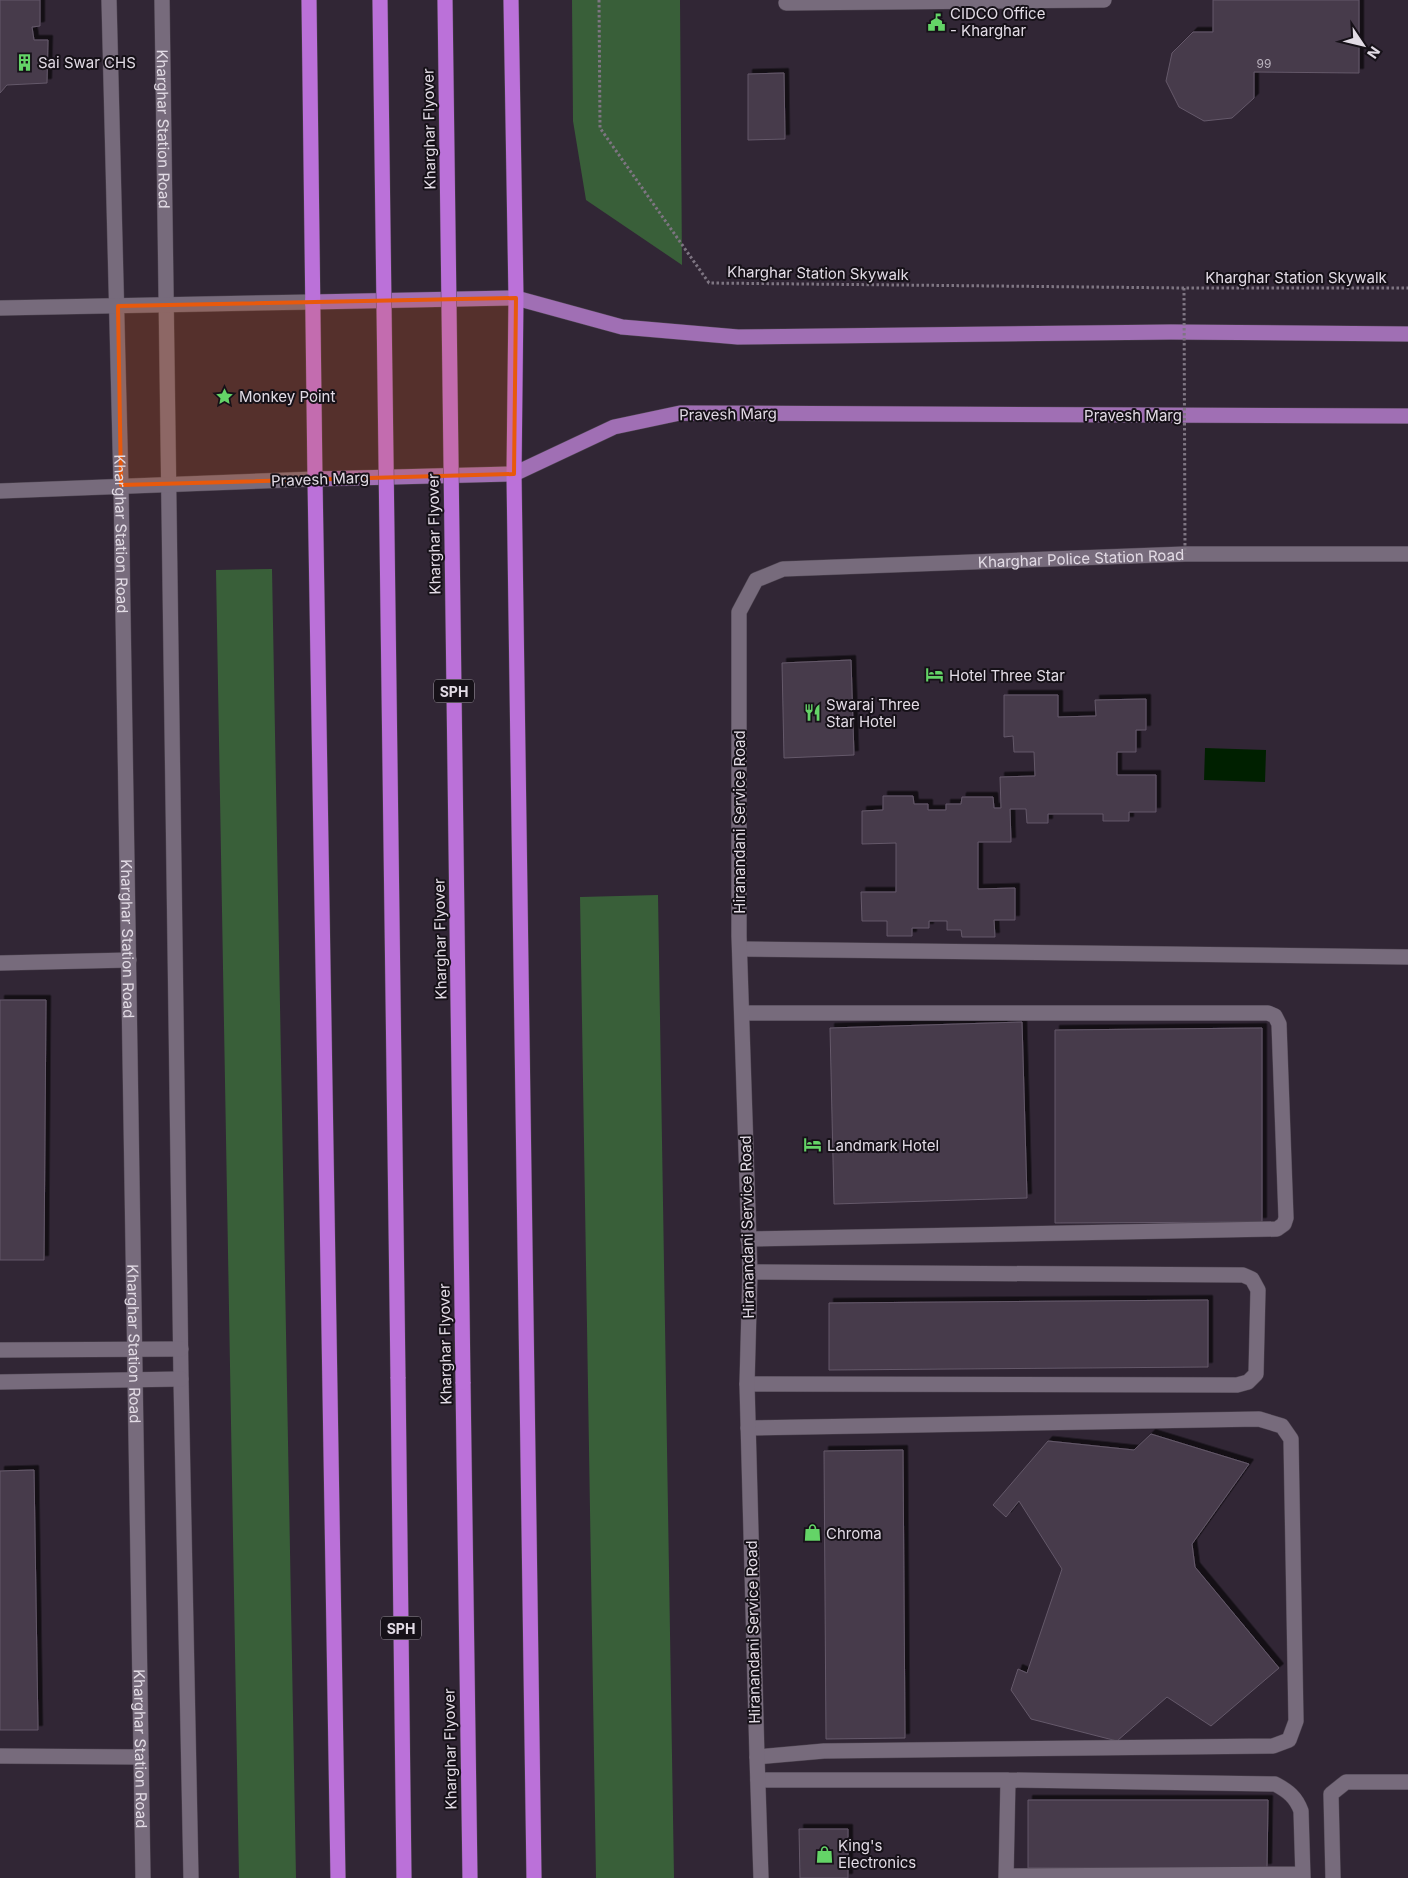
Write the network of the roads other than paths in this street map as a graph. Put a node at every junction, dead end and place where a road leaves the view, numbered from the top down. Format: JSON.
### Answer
{"nodes":[{"id":1,"x":109,"y":0,"type":"edge"},
{"id":2,"x":162,"y":0,"type":"edge"},
{"id":3,"x":309,"y":0,"type":"edge"},
{"id":4,"x":380,"y":0,"type":"edge"},
{"id":5,"x":445,"y":0,"type":"edge"},
{"id":6,"x":511,"y":0,"type":"edge"},
{"id":7,"x":1104,"y":0,"type":"edge"},
{"id":8,"x":942,"y":1,"type":"edge"},
{"id":9,"x":786,"y":3,"type":"dead end"},
{"id":10,"x":516,"y":298,"type":"junction"},
{"id":11,"x":312,"y":302,"type":"junction"},
{"id":12,"x":167,"y":305,"type":"junction"},
{"id":13,"x":118,"y":306,"type":"junction"},
{"id":14,"x":0,"y":308,"type":"edge"},
{"id":15,"x":1408,"y":334,"type":"edge"},
{"id":16,"x":1408,"y":416,"type":"edge"},
{"id":17,"x":514,"y":474,"type":"junction"},
{"id":18,"x":315,"y":479,"type":"junction"},
{"id":19,"x":170,"y":484,"type":"junction"},
{"id":20,"x":121,"y":486,"type":"junction"},
{"id":21,"x":0,"y":491,"type":"edge"},
{"id":22,"x":1408,"y":554,"type":"edge"},
{"id":23,"x":756,"y":580,"type":"joint"},
{"id":24,"x":740,"y":949,"type":"junction"},
{"id":25,"x":1408,"y":957,"type":"edge"},
{"id":26,"x":129,"y":960,"type":"junction"},
{"id":27,"x":0,"y":962,"type":"edge"},
{"id":28,"x":743,"y":1013,"type":"junction"},
{"id":29,"x":748,"y":1239,"type":"junction"},
{"id":30,"x":750,"y":1272,"type":"junction"},
{"id":31,"x":135,"y":1349,"type":"junction"},
{"id":32,"x":181,"y":1349,"type":"junction"},
{"id":33,"x":0,"y":1350,"type":"edge"},
{"id":34,"x":135,"y":1379,"type":"junction"},
{"id":35,"x":181,"y":1379,"type":"junction"},
{"id":36,"x":0,"y":1382,"type":"edge"},
{"id":37,"x":747,"y":1384,"type":"junction"},
{"id":38,"x":748,"y":1428,"type":"junction"},
{"id":39,"x":0,"y":1756,"type":"edge"},
{"id":40,"x":141,"y":1757,"type":"junction"},
{"id":41,"x":756,"y":1757,"type":"junction"},
{"id":42,"x":758,"y":1780,"type":"junction"},
{"id":43,"x":1008,"y":1780,"type":"junction"},
{"id":44,"x":1408,"y":1782,"type":"edge"},
{"id":45,"x":1302,"y":1876,"type":"edge"},
{"id":46,"x":1006,"y":1877,"type":"edge"},
{"id":47,"x":143,"y":1878,"type":"edge"},
{"id":48,"x":191,"y":1878,"type":"edge"},
{"id":49,"x":338,"y":1878,"type":"edge"},
{"id":50,"x":404,"y":1878,"type":"edge"},
{"id":51,"x":470,"y":1878,"type":"edge"},
{"id":52,"x":534,"y":1878,"type":"edge"},
{"id":53,"x":761,"y":1878,"type":"edge"},
{"id":54,"x":1333,"y":1878,"type":"edge"}],
"edges":[{"from":1,"to":13,"type":"street","name":"Kharghar Station Road"},
{"from":2,"to":12,"type":"street","name":"Kharghar Station Road"},
{"from":3,"to":11,"type":"highway"},
{"from":4,"to":50,"type":"highway","number":"SPH","bridge":true},
{"from":5,"to":51,"type":"highway","name":"Kharghar Flyover","number":"SPH","bridge":true},
{"from":6,"to":10,"type":"highway"},
{"from":7,"to":8,"type":"street"},
{"from":8,"to":9,"type":"street"},
{"from":10,"to":11,"type":"main road"},
{"from":10,"to":15,"type":"main road"},
{"from":10,"to":17,"type":"highway"},
{"from":11,"to":12,"type":"street"},
{"from":11,"to":18,"type":"highway"},
{"from":12,"to":13,"type":"street"},
{"from":12,"to":19,"type":"street","name":"Kharghar Station Road"},
{"from":13,"to":14,"type":"street"},
{"from":13,"to":20,"type":"street","name":"Kharghar Station Road"},
{"from":16,"to":17,"type":"main road","name":"Pravesh Marg"},
{"from":17,"to":18,"type":"main road","name":"Pravesh Marg"},
{"from":17,"to":52,"type":"highway"},
{"from":18,"to":19,"type":"street","name":"Pravesh Marg"},
{"from":18,"to":49,"type":"highway"},
{"from":19,"to":20,"type":"street","name":"Pravesh Marg"},
{"from":19,"to":32,"type":"street","name":"Kharghar Station Road"},
{"from":20,"to":21,"type":"street","name":"Pravesh Marg"},
{"from":20,"to":26,"type":"street","name":"Kharghar Station Road"},
{"from":22,"to":23,"type":"street","name":"Kharghar Police Station Road"},
{"from":23,"to":24,"type":"street","name":"Hiranandani Service Road"},
{"from":24,"to":25,"type":"street"},
{"from":24,"to":28,"type":"street","name":"Hiranandani Service Road"},
{"from":26,"to":27,"type":"street"},
{"from":26,"to":31,"type":"street","name":"Kharghar Station Road"},
{"from":28,"to":29,"type":"street","name":"Hiranandani Service Road"},
{"from":28,"to":29,"type":"street"},
{"from":29,"to":30,"type":"street","name":"Hiranandani Service Road"},
{"from":30,"to":37,"type":"street","name":"Hiranandani Service Road"},
{"from":30,"to":37,"type":"street"},
{"from":31,"to":32,"type":"street"},
{"from":31,"to":33,"type":"street"},
{"from":31,"to":34,"type":"street","name":"Kharghar Station Road"},
{"from":32,"to":35,"type":"street","name":"Kharghar Station Road"},
{"from":34,"to":35,"type":"street"},
{"from":34,"to":36,"type":"street"},
{"from":34,"to":40,"type":"street","name":"Kharghar Station Road"},
{"from":35,"to":48,"type":"street","name":"Kharghar Station Road"},
{"from":37,"to":38,"type":"street","name":"Hiranandani Service Road"},
{"from":38,"to":41,"type":"street","name":"Hiranandani Service Road"},
{"from":38,"to":41,"type":"street"},
{"from":39,"to":40,"type":"street"},
{"from":40,"to":47,"type":"street","name":"Kharghar Station Road"},
{"from":41,"to":42,"type":"street","name":"Hiranandani Service Road"},
{"from":42,"to":43,"type":"street"},
{"from":42,"to":53,"type":"street","name":"Hiranandani Service Road"},
{"from":43,"to":45,"type":"street"},
{"from":43,"to":46,"type":"street"},
{"from":44,"to":54,"type":"street"},
{"from":45,"to":46,"type":"street"}]}
